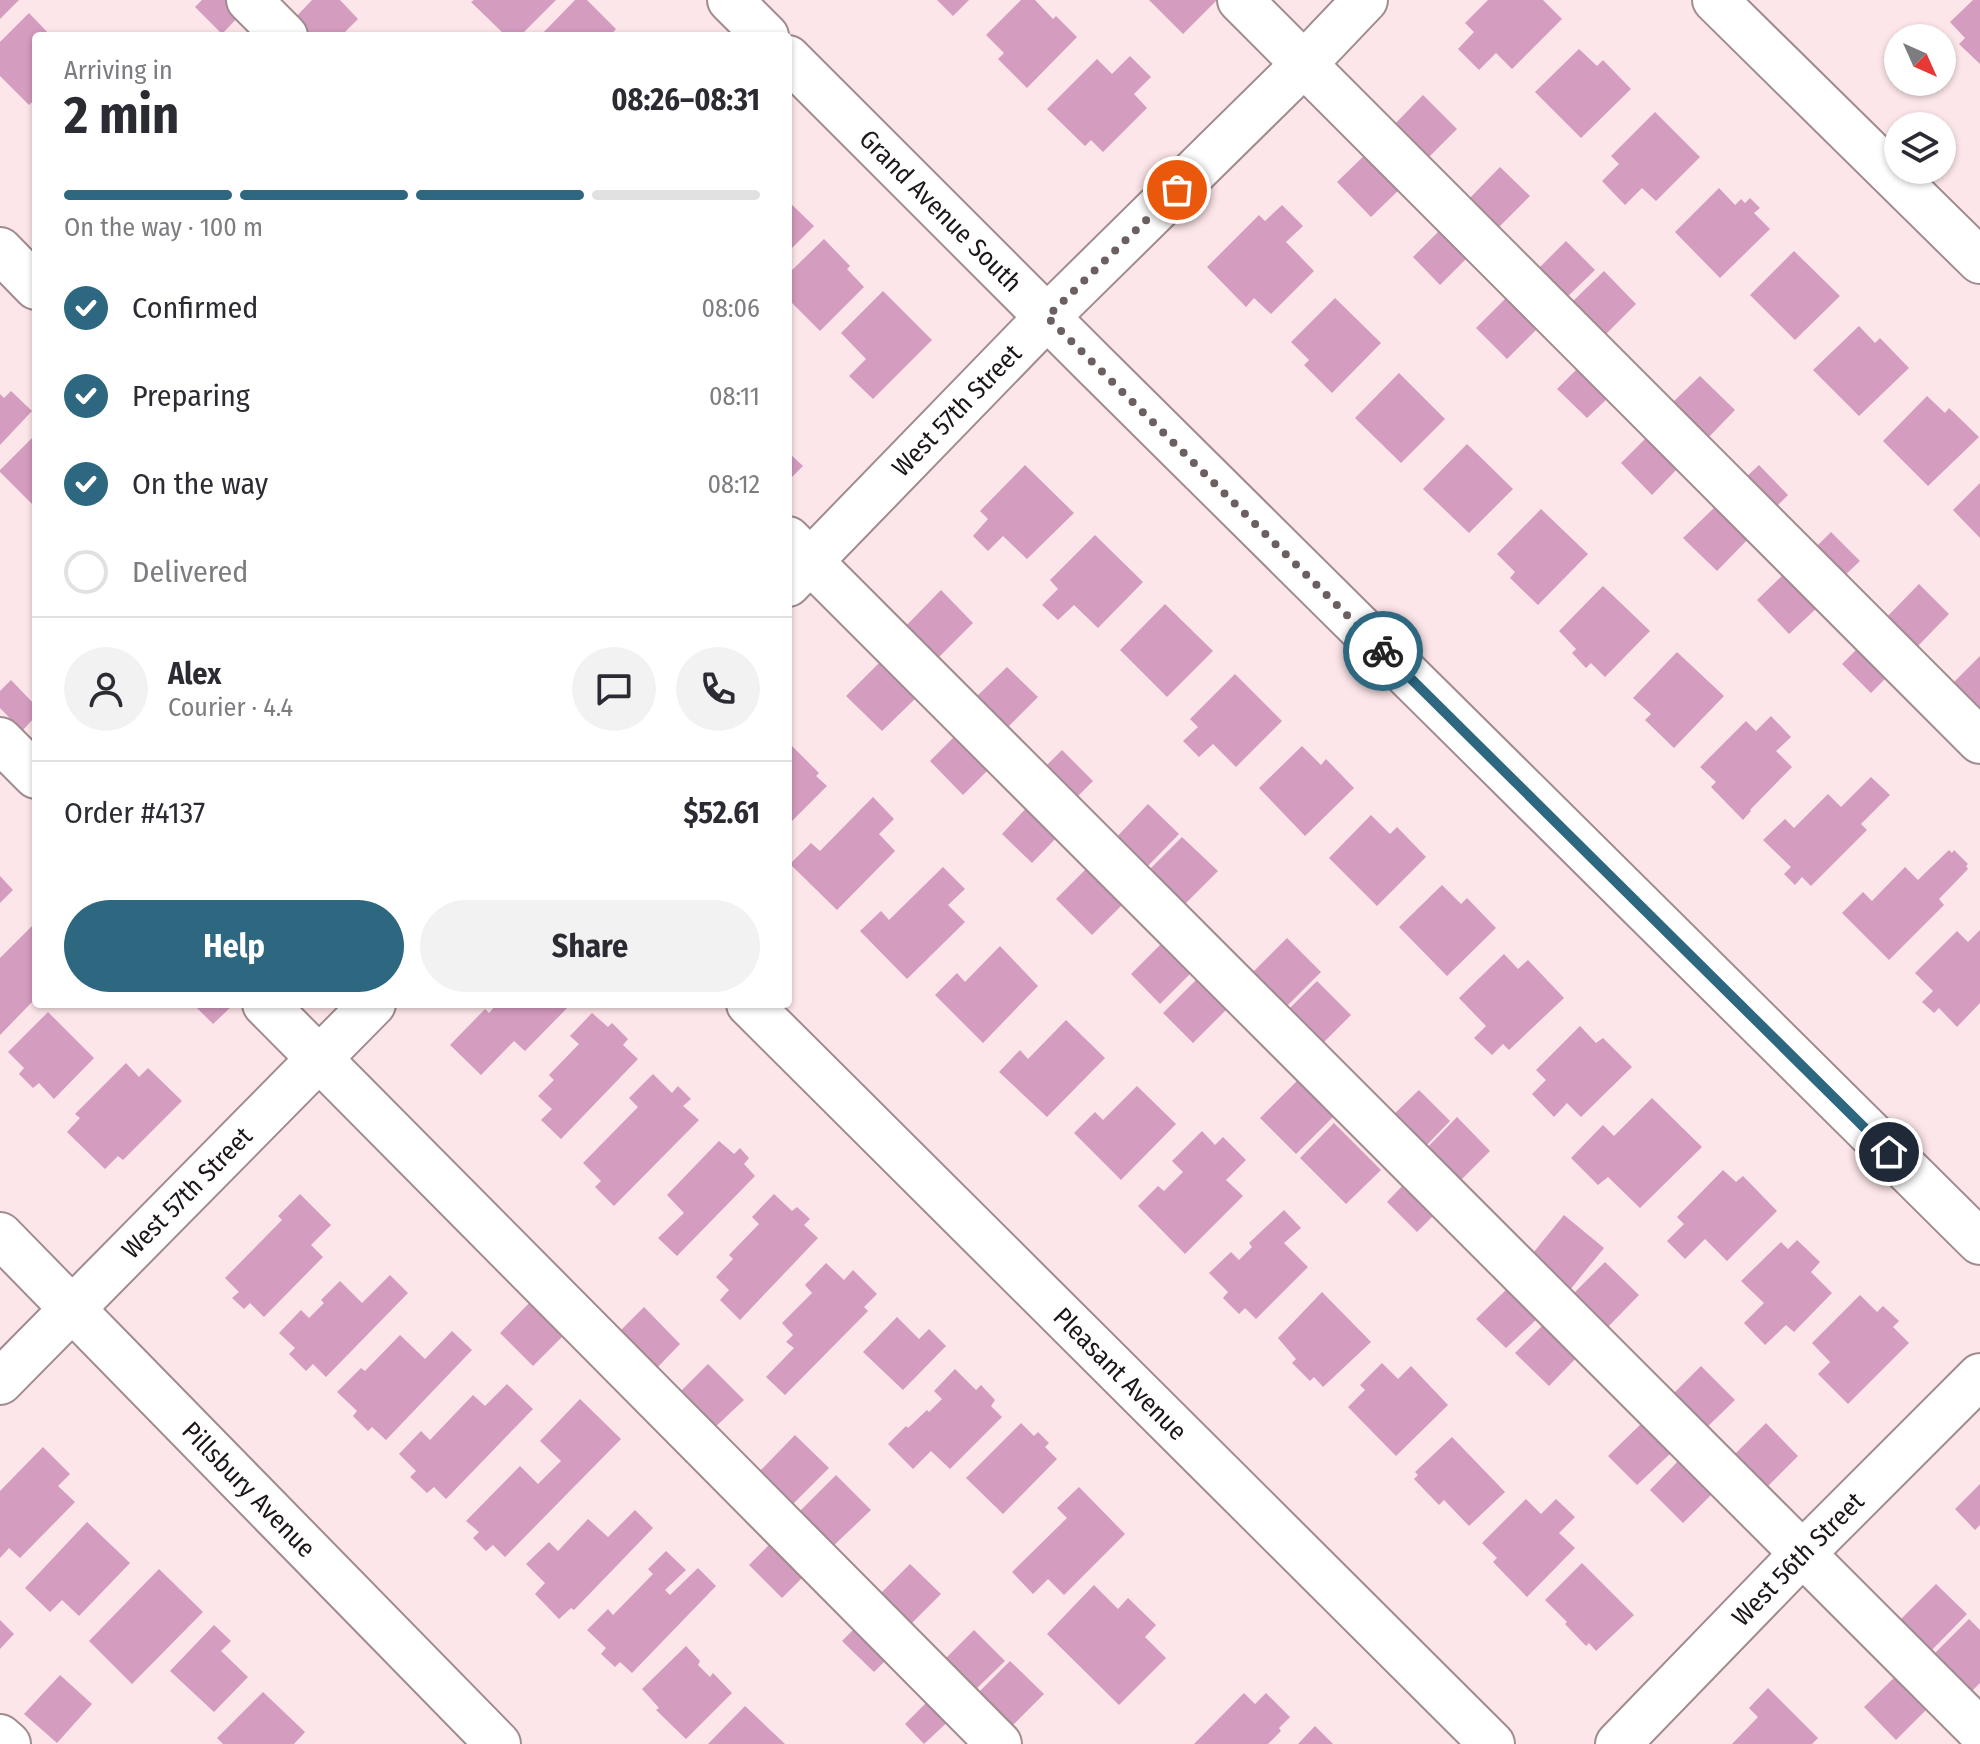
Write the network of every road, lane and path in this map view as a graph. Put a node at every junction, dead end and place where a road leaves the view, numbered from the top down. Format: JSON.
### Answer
{"nodes":[{"id":1,"x":249,"y":0,"type":"edge"},
{"id":2,"x":730,"y":0,"type":"edge"},
{"id":3,"x":1240,"y":0,"type":"edge"},
{"id":4,"x":1365,"y":0,"type":"edge"},
{"id":5,"x":1715,"y":0,"type":"edge"},
{"id":6,"x":281,"y":32,"type":"edge"},
{"id":7,"x":762,"y":32,"type":"edge"},
{"id":8,"x":792,"y":62,"type":"edge"},
{"id":9,"x":1305,"y":63,"type":"junction"},
{"id":10,"x":0,"y":250,"type":"edge"},
{"id":11,"x":1980,"y":261,"type":"edge"},
{"id":12,"x":32,"y":283,"type":"edge"},
{"id":13,"x":1047,"y":317,"type":"junction"},
{"id":14,"x":795,"y":561,"type":"edge"},
{"id":15,"x":0,"y":740,"type":"edge"},
{"id":16,"x":1980,"y":741,"type":"edge"},
{"id":17,"x":32,"y":772,"type":"edge"},
{"id":18,"x":269,"y":1008,"type":"edge"},
{"id":19,"x":369,"y":1008,"type":"edge"},
{"id":20,"x":753,"y":1008,"type":"edge"},
{"id":21,"x":319,"y":1058,"type":"junction"},
{"id":22,"x":0,"y":1235,"type":"edge"},
{"id":23,"x":1980,"y":1242,"type":"edge"},
{"id":24,"x":74,"y":1309,"type":"junction"},
{"id":25,"x":1980,"y":1376,"type":"edge"},
{"id":26,"x":0,"y":1382,"type":"edge"},
{"id":27,"x":1803,"y":1553,"type":"junction"},
{"id":28,"x":1980,"y":1731,"type":"edge"},
{"id":29,"x":0,"y":1737,"type":"edge"},
{"id":30,"x":8,"y":1744,"type":"edge"},
{"id":31,"x":498,"y":1744,"type":"edge"},
{"id":32,"x":999,"y":1744,"type":"edge"},
{"id":33,"x":1492,"y":1744,"type":"edge"},
{"id":34,"x":1618,"y":1744,"type":"edge"}],
"edges":[{"from":1,"to":6,"type":"street"},
{"from":2,"to":7,"type":"street"},
{"from":3,"to":9,"type":"street"},
{"from":4,"to":9,"type":"street","name":"West 57th Street"},
{"from":5,"to":11,"type":"street"},
{"from":8,"to":13,"type":"street","name":"Grand Avenue South"},
{"from":9,"to":13,"type":"street","name":"West 57th Street"},
{"from":9,"to":16,"type":"street"},
{"from":10,"to":12,"type":"street"},
{"from":13,"to":14,"type":"street","name":"West 57th Street"},
{"from":13,"to":23,"type":"street","name":"Grand Avenue South"},
{"from":14,"to":27,"type":"street"},
{"from":15,"to":17,"type":"street"},
{"from":18,"to":21,"type":"street"},
{"from":19,"to":21,"type":"street","name":"West 57th Street"},
{"from":20,"to":33,"type":"street","name":"Pleasant Avenue"},
{"from":21,"to":24,"type":"street","name":"West 57th Street"},
{"from":21,"to":32,"type":"street"},
{"from":22,"to":24,"type":"street","name":"Pillsbury Avenue"},
{"from":24,"to":26,"type":"street","name":"West 57th Street"},
{"from":24,"to":31,"type":"street","name":"Pillsbury Avenue"},
{"from":25,"to":27,"type":"street","name":"West 56th Street"},
{"from":27,"to":28,"type":"street"},
{"from":27,"to":34,"type":"street","name":"West 56th Street"},
{"from":29,"to":30,"type":"street"}]}
